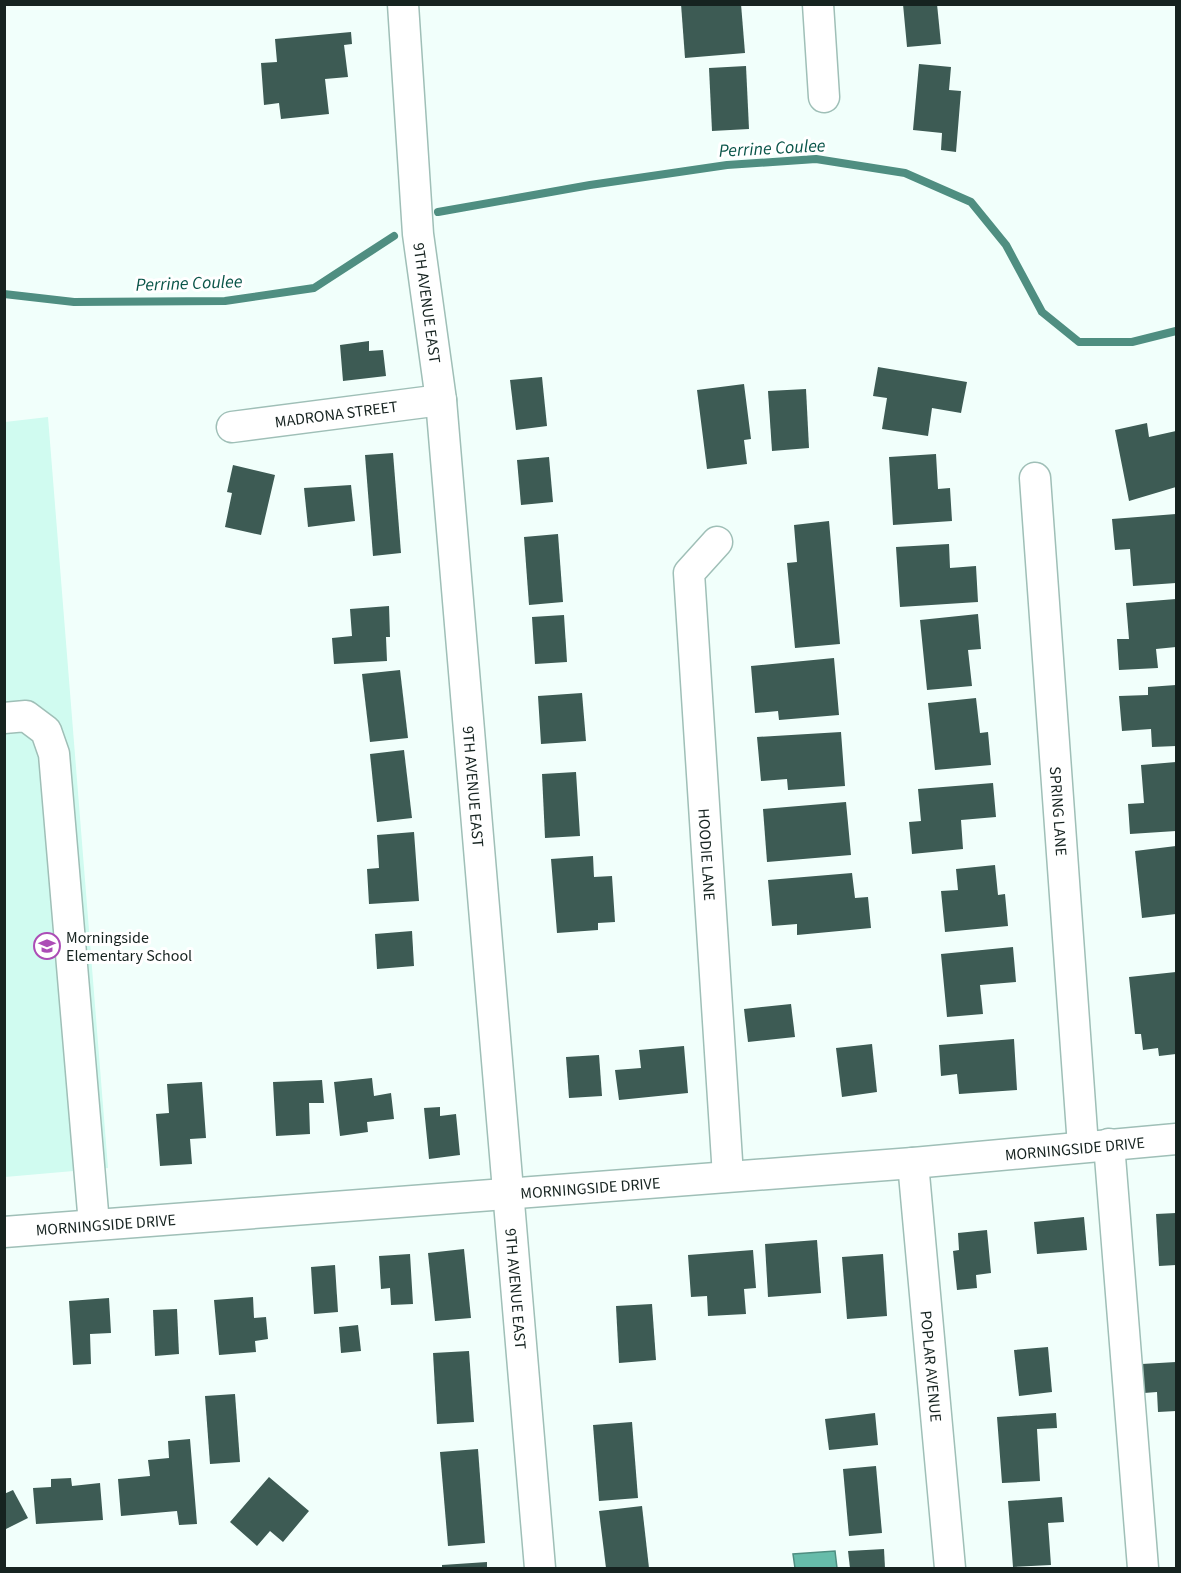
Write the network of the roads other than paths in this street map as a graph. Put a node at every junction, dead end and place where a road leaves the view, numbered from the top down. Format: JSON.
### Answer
{"nodes":[{"id":1,"x":403,"y":4,"type":"edge"},
{"id":2,"x":818,"y":4,"type":"edge"},
{"id":3,"x":824,"y":97,"type":"dead end"},
{"id":4,"x":441,"y":400,"type":"junction"},
{"id":5,"x":232,"y":427,"type":"dead end"},
{"id":6,"x":1035,"y":478,"type":"dead end"},
{"id":7,"x":717,"y":542,"type":"dead end"},
{"id":8,"x":4,"y":718,"type":"edge"},
{"id":9,"x":1176,"y":1139,"type":"edge"},
{"id":10,"x":1096,"y":1145,"type":"junction"},
{"id":11,"x":913,"y":1163,"type":"junction"},
{"id":12,"x":728,"y":1176,"type":"junction"},
{"id":13,"x":507,"y":1192,"type":"junction"},
{"id":14,"x":94,"y":1224,"type":"junction"},
{"id":15,"x":4,"y":1232,"type":"edge"},
{"id":16,"x":540,"y":1569,"type":"edge"},
{"id":17,"x":950,"y":1569,"type":"edge"},
{"id":18,"x":1143,"y":1569,"type":"edge"}],
"edges":[{"from":1,"to":4,"type":"street","name":"9TH AVENUE EAST"},
{"from":2,"to":3,"type":"street"},
{"from":4,"to":5,"type":"street","name":"MADRONA STREET"},
{"from":4,"to":13,"type":"street","name":"9TH AVENUE EAST"},
{"from":6,"to":10,"type":"street","name":"SPRING LANE"},
{"from":7,"to":12,"type":"street","name":"HOODIE LANE"},
{"from":8,"to":14,"type":"street"},
{"from":9,"to":10,"type":"street","name":"MORNINGSIDE DRIVE"},
{"from":10,"to":11,"type":"street","name":"MORNINGSIDE DRIVE"},
{"from":10,"to":18,"type":"street","name":"SPRING LANE"},
{"from":11,"to":12,"type":"street","name":"MORNINGSIDE DRIVE"},
{"from":11,"to":17,"type":"street","name":"POPLAR AVENUE"},
{"from":12,"to":13,"type":"street","name":"MORNINGSIDE DRIVE"},
{"from":13,"to":14,"type":"street","name":"MORNINGSIDE DRIVE"},
{"from":13,"to":16,"type":"street","name":"9TH AVENUE EAST"},
{"from":14,"to":15,"type":"street","name":"MORNINGSIDE DRIVE"}]}
